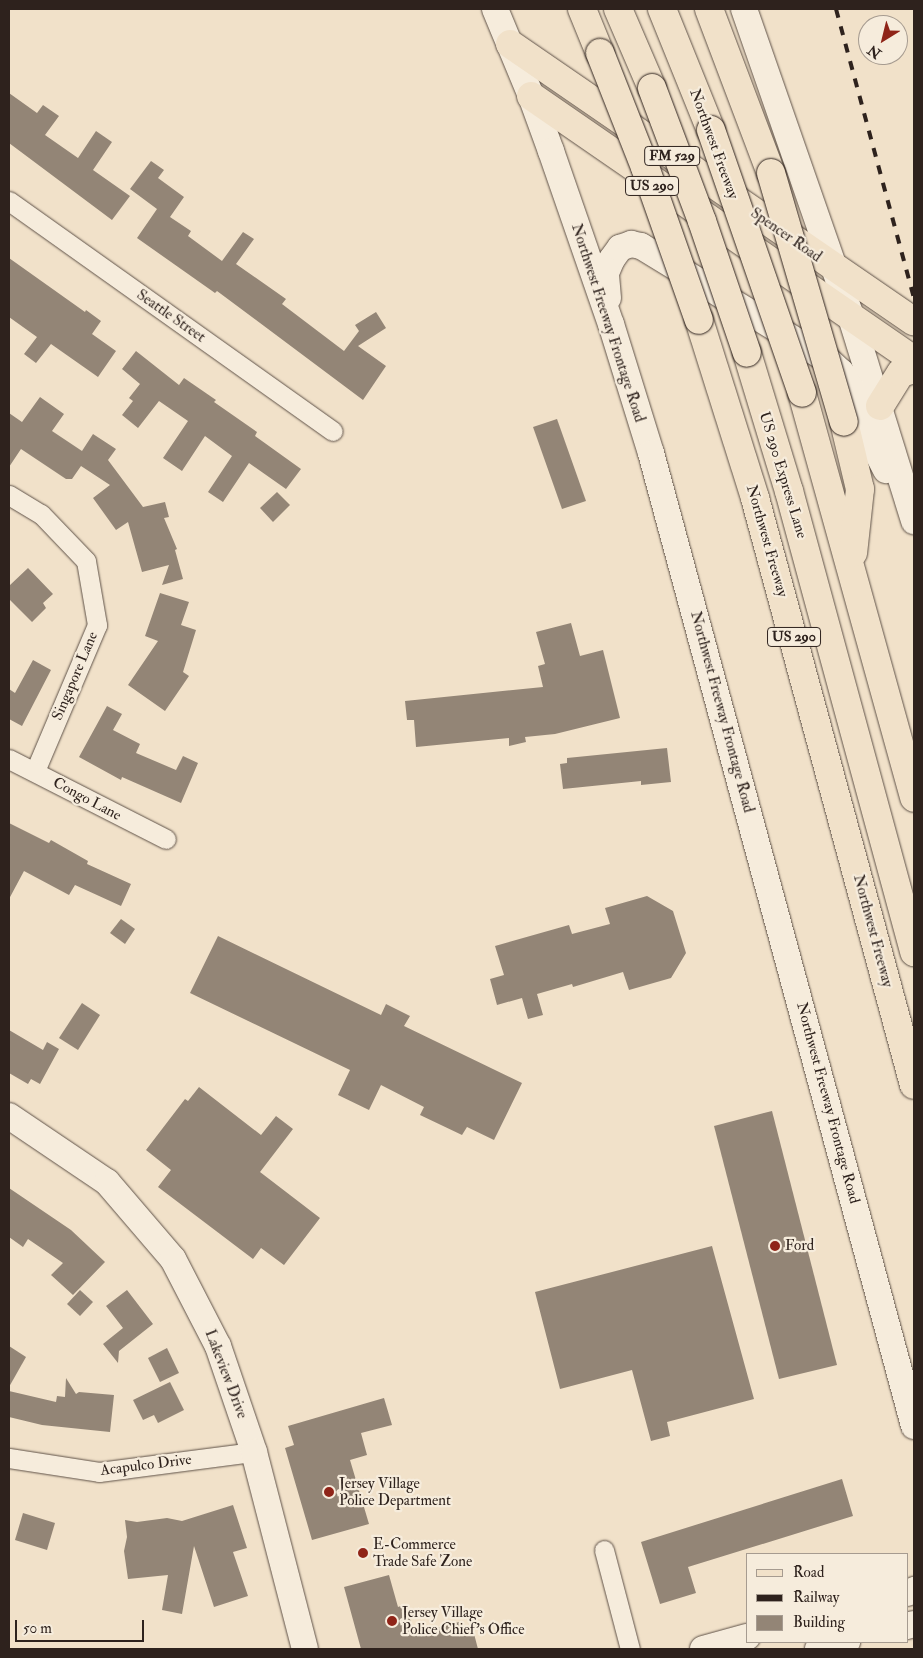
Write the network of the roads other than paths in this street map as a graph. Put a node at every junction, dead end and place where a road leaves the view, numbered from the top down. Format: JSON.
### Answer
{"nodes":[{"id":1,"x":495,"y":9,"type":"edge"},
{"id":2,"x":582,"y":9,"type":"edge"},
{"id":3,"x":618,"y":9,"type":"edge"},
{"id":4,"x":662,"y":9,"type":"edge"},
{"id":5,"x":710,"y":9,"type":"edge"},
{"id":6,"x":744,"y":9,"type":"edge"},
{"id":7,"x":510,"y":44,"type":"junction"},
{"id":8,"x":531,"y":96,"type":"junction"},
{"id":9,"x":9,"y":201,"type":"edge"},
{"id":10,"x":833,"y":267,"type":"junction"},
{"id":11,"x":850,"y":314,"type":"junction"},
{"id":12,"x":914,"y":322,"type":"edge"},
{"id":13,"x":611,"y":324,"type":"junction"},
{"id":14,"x":914,"y":360,"type":"edge"},
{"id":15,"x":914,"y":369,"type":"edge"},
{"id":16,"x":880,"y":406,"type":"junction"},
{"id":17,"x":333,"y":431,"type":"dead end"},
{"id":18,"x":9,"y":495,"type":"edge"},
{"id":19,"x":914,"y":521,"type":"edge"},
{"id":20,"x":914,"y":527,"type":"edge"},
{"id":21,"x":851,"y":566,"type":"junction"},
{"id":22,"x":9,"y":759,"type":"edge"},
{"id":23,"x":34,"y":771,"type":"junction"},
{"id":24,"x":914,"y":798,"type":"edge"},
{"id":25,"x":166,"y":840,"type":"dead end"},
{"id":26,"x":914,"y":952,"type":"edge"},
{"id":27,"x":914,"y":1085,"type":"edge"},
{"id":28,"x":9,"y":1116,"type":"edge"},
{"id":29,"x":914,"y":1426,"type":"edge"},
{"id":30,"x":254,"y":1452,"type":"junction"},
{"id":31,"x":9,"y":1458,"type":"edge"},
{"id":32,"x":604,"y":1550,"type":"dead end"},
{"id":33,"x":746,"y":1637,"type":"edge"},
{"id":34,"x":843,"y":1643,"type":"edge"},
{"id":35,"x":306,"y":1649,"type":"edge"},
{"id":36,"x":630,"y":1649,"type":"edge"},
{"id":37,"x":703,"y":1649,"type":"edge"},
{"id":38,"x":818,"y":1649,"type":"edge"}],
"edges":[{"from":1,"to":7,"type":"main road","name":"Northwest Freeway Frontage Road"},
{"from":2,"to":27,"type":"main road","name":"Northwest Freeway","number":"US 290","bridge":true},
{"from":3,"to":26,"type":"main road","name":"US 290 Express Lane","bridge":true},
{"from":4,"to":21,"type":"main road","name":"Northwest Freeway","bridge":true},
{"from":5,"to":21,"type":"main road","bridge":true},
{"from":6,"to":10,"type":"main road"},
{"from":7,"to":8,"type":"main road","name":"Northwest Freeway Frontage Road"},
{"from":7,"to":10,"type":"main road","name":"Spencer Road","number":"FM 529"},
{"from":8,"to":11,"type":"main road","name":"Spencer Road","number":"FM 529"},
{"from":8,"to":13,"type":"main road","name":"Northwest Freeway Frontage Road"},
{"from":9,"to":17,"type":"street","name":"Seattle Street"},
{"from":10,"to":11,"type":"main road"},
{"from":10,"to":12,"type":"main road","name":"Spencer Road","number":"FM 529"},
{"from":11,"to":14,"type":"main road","name":"Spencer Road","number":"FM 529"},
{"from":11,"to":16,"type":"main road"},
{"from":13,"to":20,"type":"main road"},
{"from":13,"to":29,"type":"main road","name":"Northwest Freeway Frontage Road"},
{"from":15,"to":16,"type":"main road"},
{"from":16,"to":19,"type":"main road"},
{"from":18,"to":23,"type":"street","name":"Singapore Lane"},
{"from":21,"to":24,"type":"main road","name":"Northwest Freeway"},
{"from":22,"to":23,"type":"street","name":"Congo Lane"},
{"from":23,"to":25,"type":"street","name":"Congo Lane"},
{"from":28,"to":30,"type":"main road","name":"Lakeview Drive"},
{"from":30,"to":31,"type":"street","name":"Acapulco Drive"},
{"from":30,"to":35,"type":"main road","name":"Lakeview Drive"},
{"from":32,"to":36,"type":"street"},
{"from":33,"to":37,"type":"main road"},
{"from":34,"to":38,"type":"main road"}]}
